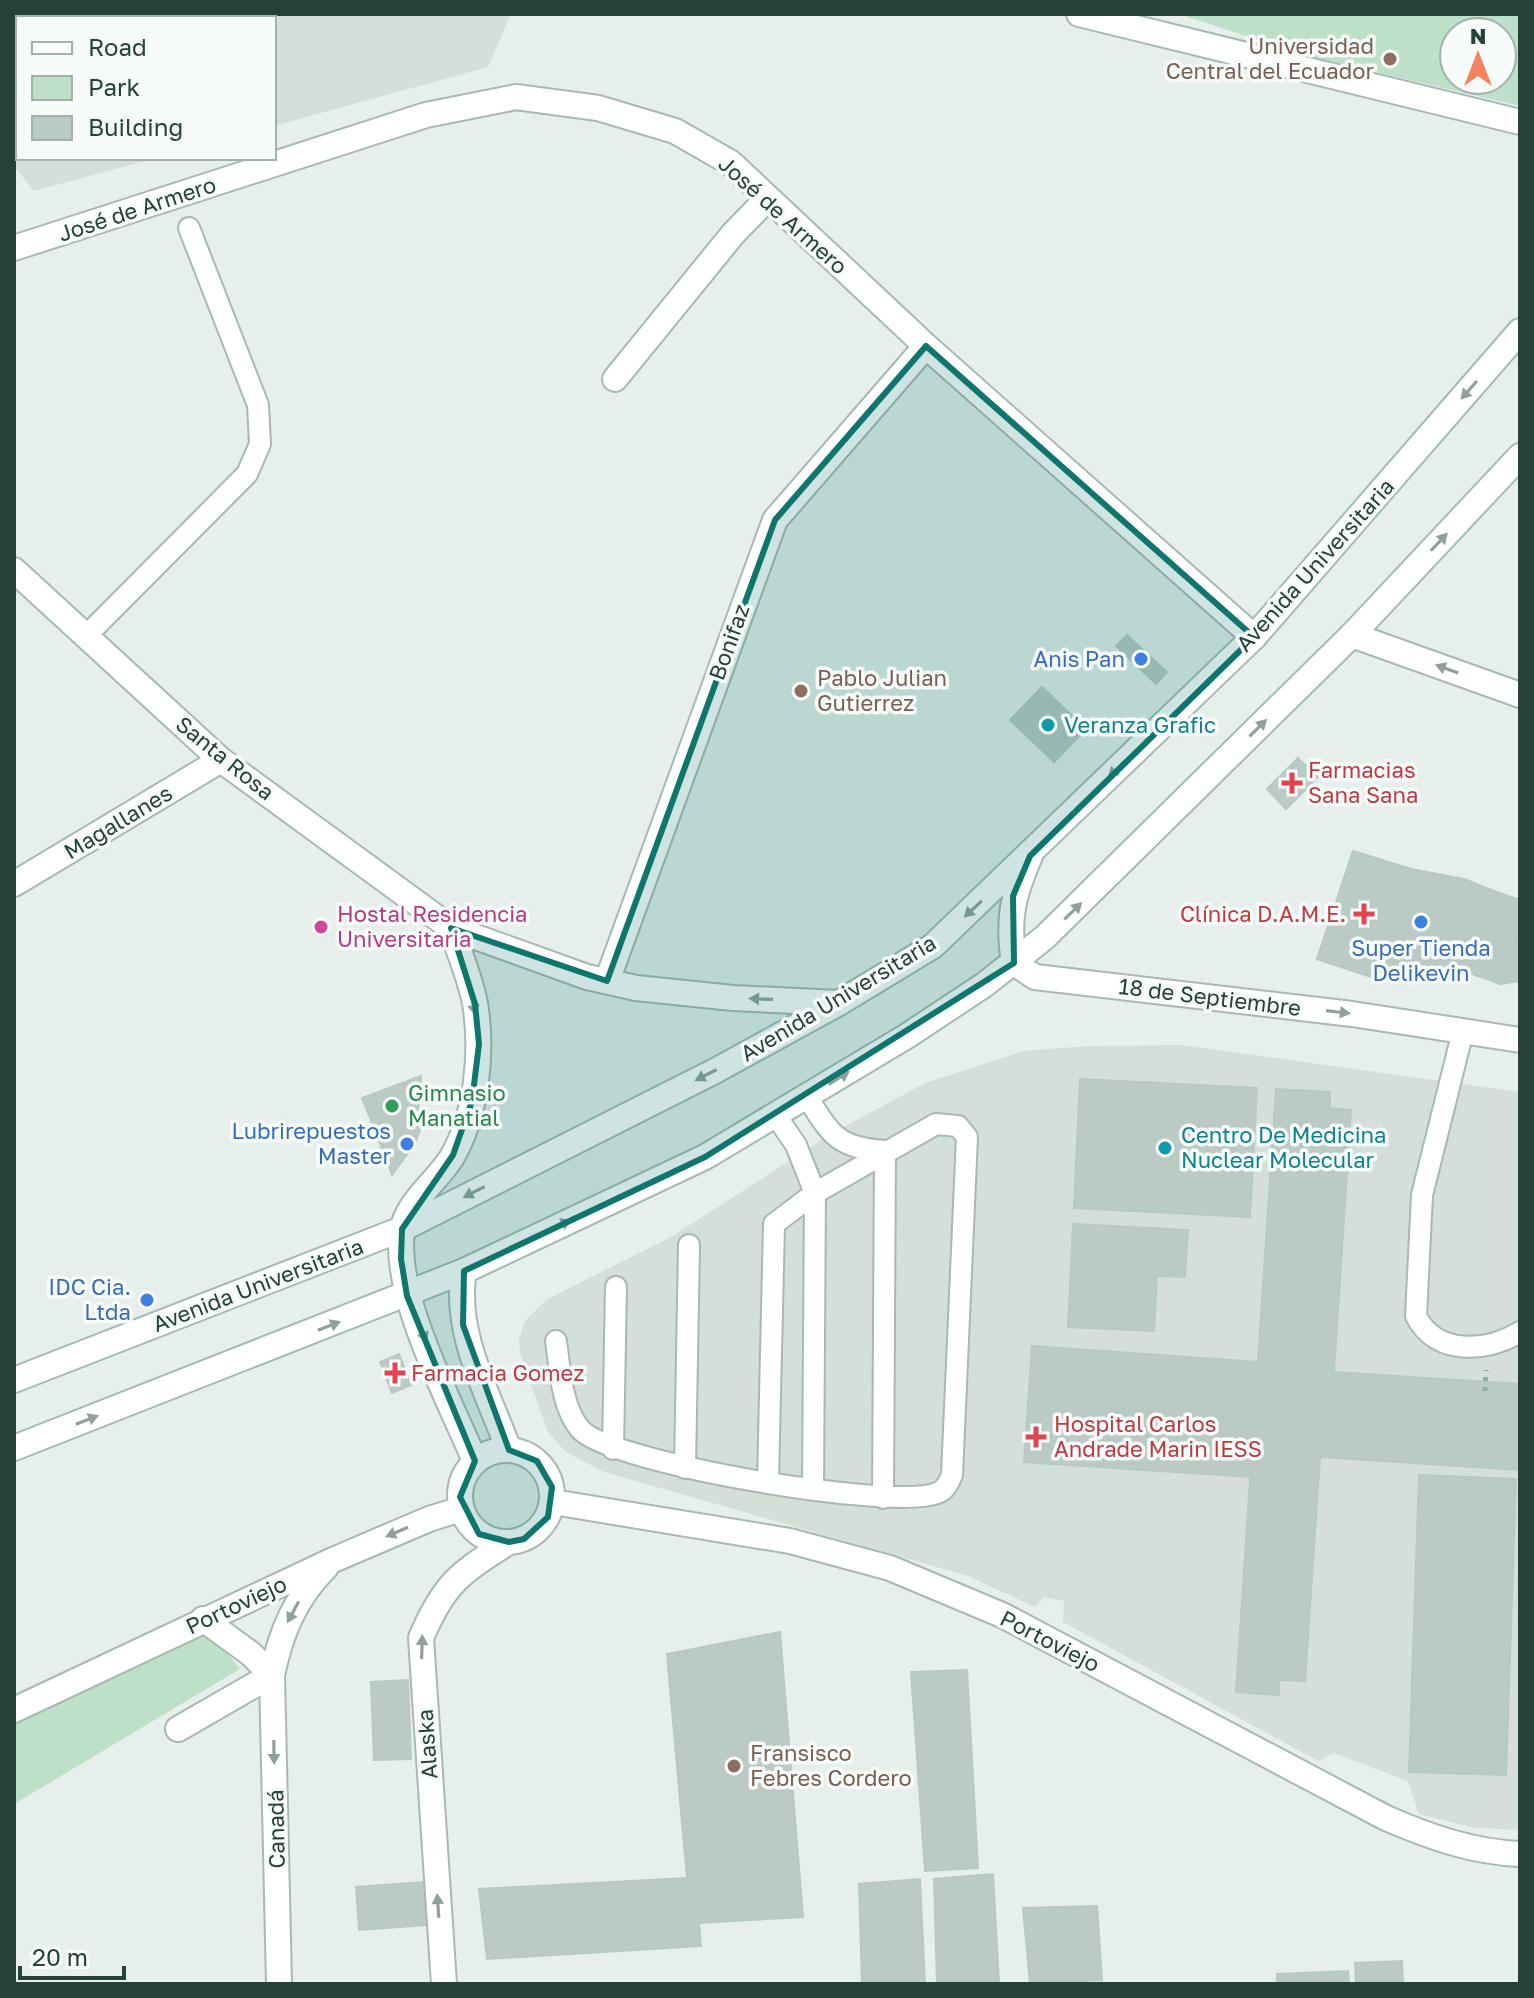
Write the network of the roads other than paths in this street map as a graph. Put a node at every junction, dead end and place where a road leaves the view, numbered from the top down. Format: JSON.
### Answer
{"nodes":[{"id":1,"x":1079,"y":14,"type":"edge"},
{"id":2,"x":1520,"y":122,"type":"edge"},
{"id":3,"x":768,"y":198,"type":"junction"},
{"id":4,"x":189,"y":228,"type":"dead end"},
{"id":5,"x":14,"y":248,"type":"edge"},
{"id":6,"x":1520,"y":331,"type":"edge"},
{"id":7,"x":926,"y":346,"type":"junction"},
{"id":8,"x":615,"y":379,"type":"dead end"},
{"id":9,"x":1520,"y":456,"type":"edge"},
{"id":10,"x":14,"y":570,"type":"edge"},
{"id":11,"x":1352,"y":635,"type":"junction"},
{"id":12,"x":86,"y":636,"type":"junction"},
{"id":13,"x":1254,"y":637,"type":"junction"},
{"id":14,"x":1520,"y":695,"type":"edge"},
{"id":15,"x":221,"y":760,"type":"junction"},
{"id":16,"x":1030,"y":856,"type":"junction"},
{"id":17,"x":14,"y":884,"type":"edge"},
{"id":18,"x":451,"y":928,"type":"junction"},
{"id":19,"x":1014,"y":963,"type":"junction"},
{"id":20,"x":607,"y":981,"type":"junction"},
{"id":21,"x":839,"y":1003,"type":"junction"},
{"id":22,"x":1463,"y":1031,"type":"junction"},
{"id":23,"x":1520,"y":1040,"type":"edge"},
{"id":24,"x":808,"y":1098,"type":"junction"},
{"id":25,"x":776,"y":1116,"type":"junction"},
{"id":26,"x":885,"y":1151,"type":"junction"},
{"id":27,"x":815,"y":1193,"type":"junction"},
{"id":28,"x":402,"y":1229,"type":"junction"},
{"id":29,"x":689,"y":1245,"type":"dead end"},
{"id":30,"x":464,"y":1271,"type":"junction"},
{"id":31,"x":616,"y":1287,"type":"dead end"},
{"id":32,"x":407,"y":1296,"type":"junction"},
{"id":33,"x":1520,"y":1332,"type":"edge"},
{"id":34,"x":556,"y":1341,"type":"dead end"},
{"id":35,"x":14,"y":1380,"type":"edge"},
{"id":36,"x":14,"y":1448,"type":"edge"},
{"id":37,"x":613,"y":1449,"type":"junction"},
{"id":38,"x":509,"y":1450,"type":"junction"},
{"id":39,"x":475,"y":1461,"type":"junction"},
{"id":40,"x":685,"y":1468,"type":"junction"},
{"id":41,"x":768,"y":1481,"type":"junction"},
{"id":42,"x":813,"y":1488,"type":"junction"},
{"id":43,"x":883,"y":1498,"type":"junction"},
{"id":44,"x":553,"y":1502,"type":"junction"},
{"id":45,"x":461,"y":1509,"type":"junction"},
{"id":46,"x":509,"y":1542,"type":"junction"},
{"id":47,"x":333,"y":1560,"type":"junction"},
{"id":48,"x":203,"y":1619,"type":"junction"},
{"id":49,"x":272,"y":1675,"type":"junction"},
{"id":50,"x":14,"y":1710,"type":"edge"},
{"id":51,"x":178,"y":1729,"type":"dead end"},
{"id":52,"x":1520,"y":1854,"type":"edge"},
{"id":53,"x":279,"y":1984,"type":"edge"},
{"id":54,"x":444,"y":1984,"type":"edge"}],
"edges":[{"from":1,"to":2,"type":"street"},
{"from":3,"to":5,"type":"street","name":"José de Armero"},
{"from":3,"to":7,"type":"street","name":"José de Armero"},
{"from":3,"to":8,"type":"street"},
{"from":4,"to":12,"type":"lane"},
{"from":6,"to":13,"type":"street","name":"Avenida Universitaria","one_way":true},
{"from":7,"to":13,"type":"street","name":"José de Armero"},
{"from":7,"to":20,"type":"street","name":"Bonifaz"},
{"from":11,"to":9,"type":"street","one_way":true},
{"from":10,"to":12,"type":"street","name":"Santa Rosa"},
{"from":14,"to":11,"type":"street","one_way":true},
{"from":19,"to":11,"type":"street","one_way":true},
{"from":12,"to":15,"type":"street","name":"Santa Rosa"},
{"from":13,"to":16,"type":"street","name":"Avenida Universitaria","one_way":true},
{"from":15,"to":17,"type":"street","name":"Magallanes"},
{"from":15,"to":18,"type":"street","name":"Santa Rosa"},
{"from":16,"to":19,"type":"street"},
{"from":16,"to":21,"type":"street","name":"Avenida Universitaria","one_way":true},
{"from":18,"to":20,"type":"street","name":"Santa Rosa"},
{"from":18,"to":28,"type":"street","one_way":true},
{"from":19,"to":22,"type":"street","name":"18 de Septiembre","one_way":true},
{"from":24,"to":19,"type":"street","one_way":true},
{"from":21,"to":20,"type":"street","name":"Santa Rosa","one_way":true},
{"from":21,"to":28,"type":"street","name":"Avenida Universitaria","one_way":true},
{"from":22,"to":23,"type":"street","name":"18 de Septiembre"},
{"from":22,"to":33,"type":"lane"},
{"from":24,"to":25,"type":"street"},
{"from":24,"to":26,"type":"lane"},
{"from":25,"to":27,"type":"lane"},
{"from":30,"to":25,"type":"street","one_way":true},
{"from":26,"to":27,"type":"lane"},
{"from":26,"to":43,"type":"lane"},
{"from":26,"to":43,"type":"lane"},
{"from":27,"to":41,"type":"lane"},
{"from":27,"to":42,"type":"lane"},
{"from":28,"to":32,"type":"street"},
{"from":28,"to":35,"type":"street","name":"Avenida Universitaria"},
{"from":29,"to":40,"type":"lane"},
{"from":30,"to":32,"type":"street"},
{"from":30,"to":38,"type":"street"},
{"from":31,"to":37,"type":"lane"},
{"from":36,"to":32,"type":"street","one_way":true},
{"from":32,"to":39,"type":"street","one_way":true},
{"from":34,"to":37,"type":"lane"},
{"from":37,"to":40,"type":"lane"},
{"from":38,"to":39,"type":"street"},
{"from":38,"to":44,"type":"street"},
{"from":39,"to":45,"type":"street"},
{"from":40,"to":41,"type":"lane"},
{"from":41,"to":42,"type":"lane"},
{"from":42,"to":43,"type":"lane"},
{"from":44,"to":46,"type":"street"},
{"from":44,"to":52,"type":"street","name":"Portoviejo"},
{"from":45,"to":46,"type":"street"},
{"from":45,"to":47,"type":"street","name":"Portoviejo","one_way":true},
{"from":54,"to":46,"type":"street","name":"Alaska","one_way":true},
{"from":47,"to":48,"type":"street","name":"Portoviejo"},
{"from":47,"to":49,"type":"street","name":"Canadá","one_way":true},
{"from":48,"to":49,"type":"street"},
{"from":48,"to":50,"type":"street","name":"Portoviejo"},
{"from":49,"to":51,"type":"street"},
{"from":49,"to":53,"type":"street","name":"Canadá","one_way":true}]}
